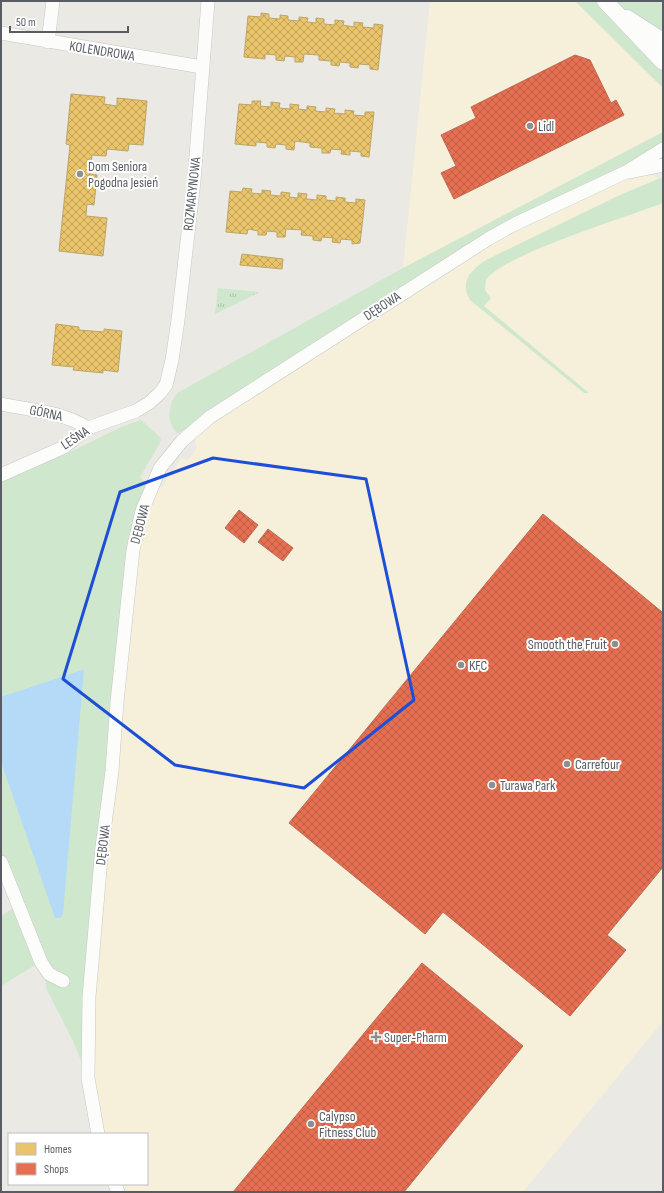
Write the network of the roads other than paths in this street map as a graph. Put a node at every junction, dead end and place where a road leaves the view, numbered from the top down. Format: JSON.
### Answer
{"nodes":[{"id":1,"x":53,"y":1,"type":"edge"},
{"id":2,"x":208,"y":1,"type":"edge"},
{"id":3,"x":610,"y":6,"type":"edge"},
{"id":4,"x":1,"y":34,"type":"edge"},
{"id":5,"x":663,"y":41,"type":"edge"},
{"id":6,"x":48,"y":42,"type":"junction"},
{"id":7,"x":663,"y":62,"type":"edge"},
{"id":8,"x":202,"y":67,"type":"junction"},
{"id":9,"x":663,"y":150,"type":"edge"},
{"id":10,"x":663,"y":165,"type":"edge"},
{"id":11,"x":626,"y":172,"type":"junction"},
{"id":12,"x":166,"y":385,"type":"joint"},
{"id":13,"x":1,"y":404,"type":"edge"},
{"id":14,"x":88,"y":428,"type":"junction"},
{"id":15,"x":1,"y":475,"type":"edge"},
{"id":16,"x":1,"y":862,"type":"edge"},
{"id":17,"x":63,"y":981,"type":"dead end"},
{"id":18,"x":98,"y":1133,"type":"edge"}],
"edges":[{"from":1,"to":6,"type":"street"},
{"from":2,"to":8,"type":"street","name":"ROZMARYNOWA"},
{"from":3,"to":5,"type":"street"},
{"from":3,"to":7,"type":"street"},
{"from":4,"to":6,"type":"street","name":"KOLENDROWA"},
{"from":6,"to":8,"type":"street","name":"KOLENDROWA"},
{"from":8,"to":12,"type":"street","name":"ROZMARYNOWA"},
{"from":9,"to":11,"type":"street","name":"DĘBOWA"},
{"from":10,"to":11,"type":"street","name":"DĘBOWA"},
{"from":11,"to":18,"type":"street","name":"DĘBOWA"},
{"from":12,"to":14,"type":"street","name":"LEŚNA"},
{"from":13,"to":14,"type":"street","name":"GÓRNA"},
{"from":14,"to":15,"type":"street","name":"LEŚNA"},
{"from":16,"to":17,"type":"street"}]}
